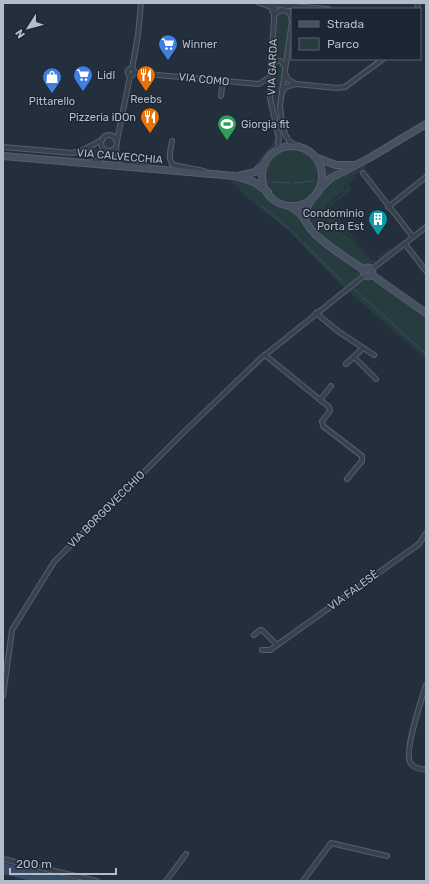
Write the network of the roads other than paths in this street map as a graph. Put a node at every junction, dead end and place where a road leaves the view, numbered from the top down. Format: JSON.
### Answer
{"nodes":[{"id":1,"x":140,"y":3,"type":"edge"},
{"id":2,"x":259,"y":3,"type":"edge"},
{"id":3,"x":271,"y":3,"type":"edge"},
{"id":4,"x":275,"y":3,"type":"edge"},
{"id":5,"x":279,"y":3,"type":"edge"},
{"id":6,"x":294,"y":5,"type":"edge"},
{"id":7,"x":284,"y":6,"type":"junction"},
{"id":8,"x":320,"y":8,"type":"edge"},
{"id":9,"x":274,"y":15,"type":"junction"},
{"id":10,"x":291,"y":18,"type":"edge"},
{"id":11,"x":291,"y":29,"type":"edge"},
{"id":12,"x":382,"y":60,"type":"edge"},
{"id":13,"x":271,"y":65,"type":"junction"},
{"id":14,"x":285,"y":68,"type":"junction"},
{"id":15,"x":133,"y":71,"type":"junction"},
{"id":16,"x":270,"y":77,"type":"junction"},
{"id":17,"x":296,"y":84,"type":"junction"},
{"id":18,"x":222,"y":87,"type":"dead end"},
{"id":19,"x":221,"y":96,"type":"dead end"},
{"id":20,"x":280,"y":100,"type":"junction"},
{"id":21,"x":426,"y":124,"type":"edge"},
{"id":22,"x":120,"y":129,"type":"junction"},
{"id":23,"x":110,"y":135,"type":"junction"},
{"id":24,"x":102,"y":140,"type":"junction"},
{"id":25,"x":116,"y":141,"type":"junction"},
{"id":26,"x":172,"y":141,"type":"dead end"},
{"id":27,"x":92,"y":146,"type":"junction"},
{"id":28,"x":3,"y":147,"type":"edge"},
{"id":29,"x":116,"y":147,"type":"junction"},
{"id":30,"x":298,"y":147,"type":"junction"},
{"id":31,"x":103,"y":148,"type":"junction"},
{"id":32,"x":275,"y":152,"type":"junction"},
{"id":33,"x":3,"y":156,"type":"edge"},
{"id":34,"x":315,"y":157,"type":"junction"},
{"id":35,"x":46,"y":160,"type":"junction"},
{"id":36,"x":265,"y":164,"type":"junction"},
{"id":37,"x":357,"y":165,"type":"junction"},
{"id":38,"x":150,"y":168,"type":"junction"},
{"id":39,"x":208,"y":174,"type":"junction"},
{"id":40,"x":363,"y":174,"type":"dead end"},
{"id":41,"x":235,"y":176,"type":"junction"},
{"id":42,"x":426,"y":177,"type":"edge"},
{"id":43,"x":319,"y":189,"type":"junction"},
{"id":44,"x":268,"y":192,"type":"junction"},
{"id":45,"x":311,"y":198,"type":"junction"},
{"id":46,"x":286,"y":205,"type":"junction"},
{"id":47,"x":388,"y":207,"type":"junction"},
{"id":48,"x":305,"y":220,"type":"junction"},
{"id":49,"x":426,"y":227,"type":"edge"},
{"id":50,"x":413,"y":238,"type":"junction"},
{"id":51,"x":405,"y":244,"type":"junction"},
{"id":52,"x":426,"y":271,"type":"edge"},
{"id":53,"x":364,"y":272,"type":"junction"},
{"id":54,"x":372,"y":272,"type":"junction"},
{"id":55,"x":426,"y":312,"type":"edge"},
{"id":56,"x":316,"y":314,"type":"junction"},
{"id":57,"x":363,"y":348,"type":"junction"},
{"id":58,"x":265,"y":355,"type":"junction"},
{"id":59,"x":374,"y":355,"type":"dead end"},
{"id":60,"x":354,"y":357,"type":"junction"},
{"id":61,"x":346,"y":364,"type":"dead end"},
{"id":62,"x":376,"y":379,"type":"dead end"},
{"id":63,"x":331,"y":386,"type":"dead end"},
{"id":64,"x":320,"y":400,"type":"junction"},
{"id":65,"x":347,"y":479,"type":"dead end"},
{"id":66,"x":426,"y":533,"type":"edge"},
{"id":67,"x":254,"y":635,"type":"dead end"},
{"id":68,"x":277,"y":645,"type":"junction"},
{"id":69,"x":262,"y":650,"type":"dead end"},
{"id":70,"x":270,"y":650,"type":"junction"},
{"id":71,"x":268,"y":656,"type":"dead end"},
{"id":72,"x":426,"y":685,"type":"edge"},
{"id":73,"x":3,"y":696,"type":"edge"},
{"id":74,"x":426,"y":770,"type":"edge"},
{"id":75,"x":186,"y":854,"type":"dead end"},
{"id":76,"x":387,"y":856,"type":"dead end"},
{"id":77,"x":3,"y":859,"type":"edge"},
{"id":78,"x":98,"y":881,"type":"edge"},
{"id":79,"x":166,"y":881,"type":"edge"},
{"id":80,"x":303,"y":881,"type":"edge"}],
"edges":[{"from":1,"to":15,"type":"street"},
{"from":2,"to":9,"type":"street"},
{"from":3,"to":4,"type":"street"},
{"from":4,"to":7,"type":"street"},
{"from":4,"to":9,"type":"street","name":"VIA GARDA"},
{"from":5,"to":7,"type":"street"},
{"from":6,"to":7,"type":"street"},
{"from":6,"to":8,"type":"street"},
{"from":9,"to":10,"type":"street"},
{"from":9,"to":13,"type":"street","name":"VIA GARDA"},
{"from":11,"to":14,"type":"street"},
{"from":12,"to":17,"type":"street"},
{"from":13,"to":14,"type":"street"},
{"from":13,"to":16,"type":"street","name":"VIA GARDA"},
{"from":14,"to":17,"type":"street"},
{"from":14,"to":20,"type":"street"},
{"from":15,"to":16,"type":"street","name":"VIA COMO"},
{"from":15,"to":22,"type":"street"},
{"from":16,"to":32,"type":"street","name":"VIA GARDA"},
{"from":17,"to":20,"type":"street"},
{"from":18,"to":19,"type":"street","name":"VIA COMO"},
{"from":20,"to":30,"type":"street"},
{"from":21,"to":37,"type":"main road"},
{"from":22,"to":23,"type":"street"},
{"from":22,"to":25,"type":"street"},
{"from":23,"to":24,"type":"street"},
{"from":23,"to":25,"type":"street"},
{"from":24,"to":27,"type":"street"},
{"from":24,"to":31,"type":"street"},
{"from":25,"to":29,"type":"street"},
{"from":26,"to":39,"type":"street"},
{"from":27,"to":28,"type":"street"},
{"from":27,"to":31,"type":"street"},
{"from":29,"to":31,"type":"street"},
{"from":29,"to":38,"type":"street"},
{"from":30,"to":32,"type":"main road"},
{"from":30,"to":34,"type":"main road"},
{"from":31,"to":35,"type":"street"},
{"from":32,"to":36,"type":"main road"},
{"from":33,"to":35,"type":"main road","name":"VIA CALVECCHIA"},
{"from":34,"to":37,"type":"main road"},
{"from":34,"to":43,"type":"main road"},
{"from":35,"to":38,"type":"main road","name":"VIA CALVECCHIA"},
{"from":36,"to":41,"type":"main road","name":"VIA CALVECCHIA"},
{"from":36,"to":44,"type":"main road"},
{"from":37,"to":43,"type":"main road"},
{"from":38,"to":39,"type":"main road","name":"VIA CALVECCHIA"},
{"from":39,"to":41,"type":"main road","name":"VIA CALVECCHIA"},
{"from":40,"to":47,"type":"street"},
{"from":41,"to":44,"type":"main road","name":"VIA CALVECCHIA"},
{"from":42,"to":47,"type":"street"},
{"from":43,"to":45,"type":"main road"},
{"from":44,"to":46,"type":"main road"},
{"from":45,"to":46,"type":"main road"},
{"from":45,"to":48,"type":"main road"},
{"from":46,"to":48,"type":"main road"},
{"from":47,"to":50,"type":"street"},
{"from":48,"to":53,"type":"main road"},
{"from":49,"to":50,"type":"street"},
{"from":50,"to":51,"type":"street"},
{"from":51,"to":52,"type":"street"},
{"from":51,"to":54,"type":"street"},
{"from":53,"to":54,"type":"main road"},
{"from":53,"to":56,"type":"street","name":"VIA BORGOVECCHIO"},
{"from":54,"to":55,"type":"main road"},
{"from":56,"to":57,"type":"street"},
{"from":56,"to":58,"type":"street","name":"VIA BORGOVECCHIO"},
{"from":57,"to":59,"type":"street"},
{"from":57,"to":60,"type":"street"},
{"from":58,"to":64,"type":"street"},
{"from":58,"to":73,"type":"street","name":"VIA BORGOVECCHIO"},
{"from":60,"to":61,"type":"street"},
{"from":60,"to":62,"type":"street"},
{"from":63,"to":64,"type":"street"},
{"from":64,"to":65,"type":"street"},
{"from":66,"to":68,"type":"street","name":"VIA FALESÈ"},
{"from":67,"to":68,"type":"street"},
{"from":68,"to":70,"type":"street","name":"VIA FALESÈ"},
{"from":69,"to":70,"type":"street"},
{"from":70,"to":71,"type":"street"},
{"from":72,"to":74,"type":"street"},
{"from":75,"to":79,"type":"street"},
{"from":76,"to":80,"type":"street"},
{"from":77,"to":78,"type":"street"}]}
